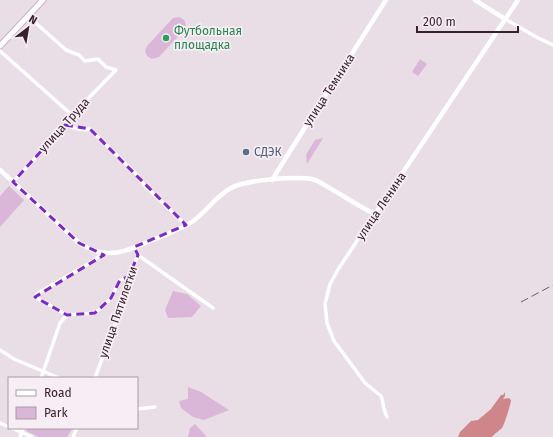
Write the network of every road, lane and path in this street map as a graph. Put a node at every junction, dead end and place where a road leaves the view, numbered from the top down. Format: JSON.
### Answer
{"nodes":[{"id":1,"x":43,"y":0,"type":"edge"},
{"id":2,"x":386,"y":0,"type":"edge"},
{"id":3,"x":475,"y":0,"type":"edge"},
{"id":4,"x":518,"y":0,"type":"edge"},
{"id":5,"x":28,"y":16,"type":"junction"},
{"id":6,"x":505,"y":20,"type":"junction"},
{"id":7,"x":553,"y":45,"type":"edge"},
{"id":8,"x":0,"y":46,"type":"edge"},
{"id":9,"x":0,"y":51,"type":"edge"},
{"id":10,"x":72,"y":115,"type":"junction"},
{"id":11,"x":65,"y":125,"type":"junction"},
{"id":12,"x":0,"y":170,"type":"edge"},
{"id":13,"x":272,"y":180,"type":"junction"},
{"id":14,"x":13,"y":182,"type":"junction"},
{"id":15,"x":375,"y":214,"type":"junction"},
{"id":16,"x":186,"y":225,"type":"junction"},
{"id":17,"x":134,"y":247,"type":"junction"},
{"id":18,"x":102,"y":253,"type":"junction"},
{"id":19,"x":138,"y":255,"type":"junction"},
{"id":20,"x":129,"y":276,"type":"junction"},
{"id":21,"x":213,"y":308,"type":"dead end"},
{"id":22,"x":67,"y":315,"type":"junction"},
{"id":23,"x":0,"y":350,"type":"edge"},
{"id":24,"x":43,"y":372,"type":"junction"},
{"id":25,"x":41,"y":377,"type":"edge"},
{"id":26,"x":56,"y":377,"type":"edge"},
{"id":27,"x":95,"y":377,"type":"edge"},
{"id":28,"x":155,"y":407,"type":"dead end"},
{"id":29,"x":138,"y":409,"type":"edge"},
{"id":30,"x":387,"y":417,"type":"dead end"},
{"id":31,"x":22,"y":430,"type":"edge"},
{"id":32,"x":20,"y":437,"type":"edge"},
{"id":33,"x":32,"y":437,"type":"edge"}],
"edges":[{"from":1,"to":5,"type":"main road"},
{"from":2,"to":13,"type":"street","name":"улица Темника"},
{"from":3,"to":6,"type":"street"},
{"from":4,"to":6,"type":"street","name":"улица Ленина"},
{"from":5,"to":8,"type":"main road"},
{"from":5,"to":10,"type":"street","name":"улица Труда"},
{"from":6,"to":7,"type":"street"},
{"from":6,"to":15,"type":"street","name":"улица Ленина"},
{"from":9,"to":10,"type":"street"},
{"from":10,"to":11,"type":"street","name":"улица Труда"},
{"from":11,"to":14,"type":"street","name":"улица Труда"},
{"from":11,"to":16,"type":"street"},
{"from":12,"to":14,"type":"street"},
{"from":13,"to":15,"type":"street"},
{"from":13,"to":16,"type":"street"},
{"from":14,"to":18,"type":"street"},
{"from":15,"to":30,"type":"street","name":"улица Ленина"},
{"from":16,"to":17,"type":"street"},
{"from":17,"to":18,"type":"street"},
{"from":17,"to":19,"type":"street","name":"улица Пятилетки"},
{"from":18,"to":22,"type":"street"},
{"from":19,"to":20,"type":"street","name":"улица Пятилетки"},
{"from":19,"to":21,"type":"street"},
{"from":20,"to":22,"type":"street"},
{"from":20,"to":27,"type":"street","name":"улица Пятилетки"},
{"from":22,"to":24,"type":"street"},
{"from":23,"to":24,"type":"street"},
{"from":24,"to":25,"type":"street"},
{"from":24,"to":26,"type":"street"},
{"from":28,"to":29,"type":"street"},
{"from":31,"to":32,"type":"street"},
{"from":31,"to":33,"type":"street"}]}
